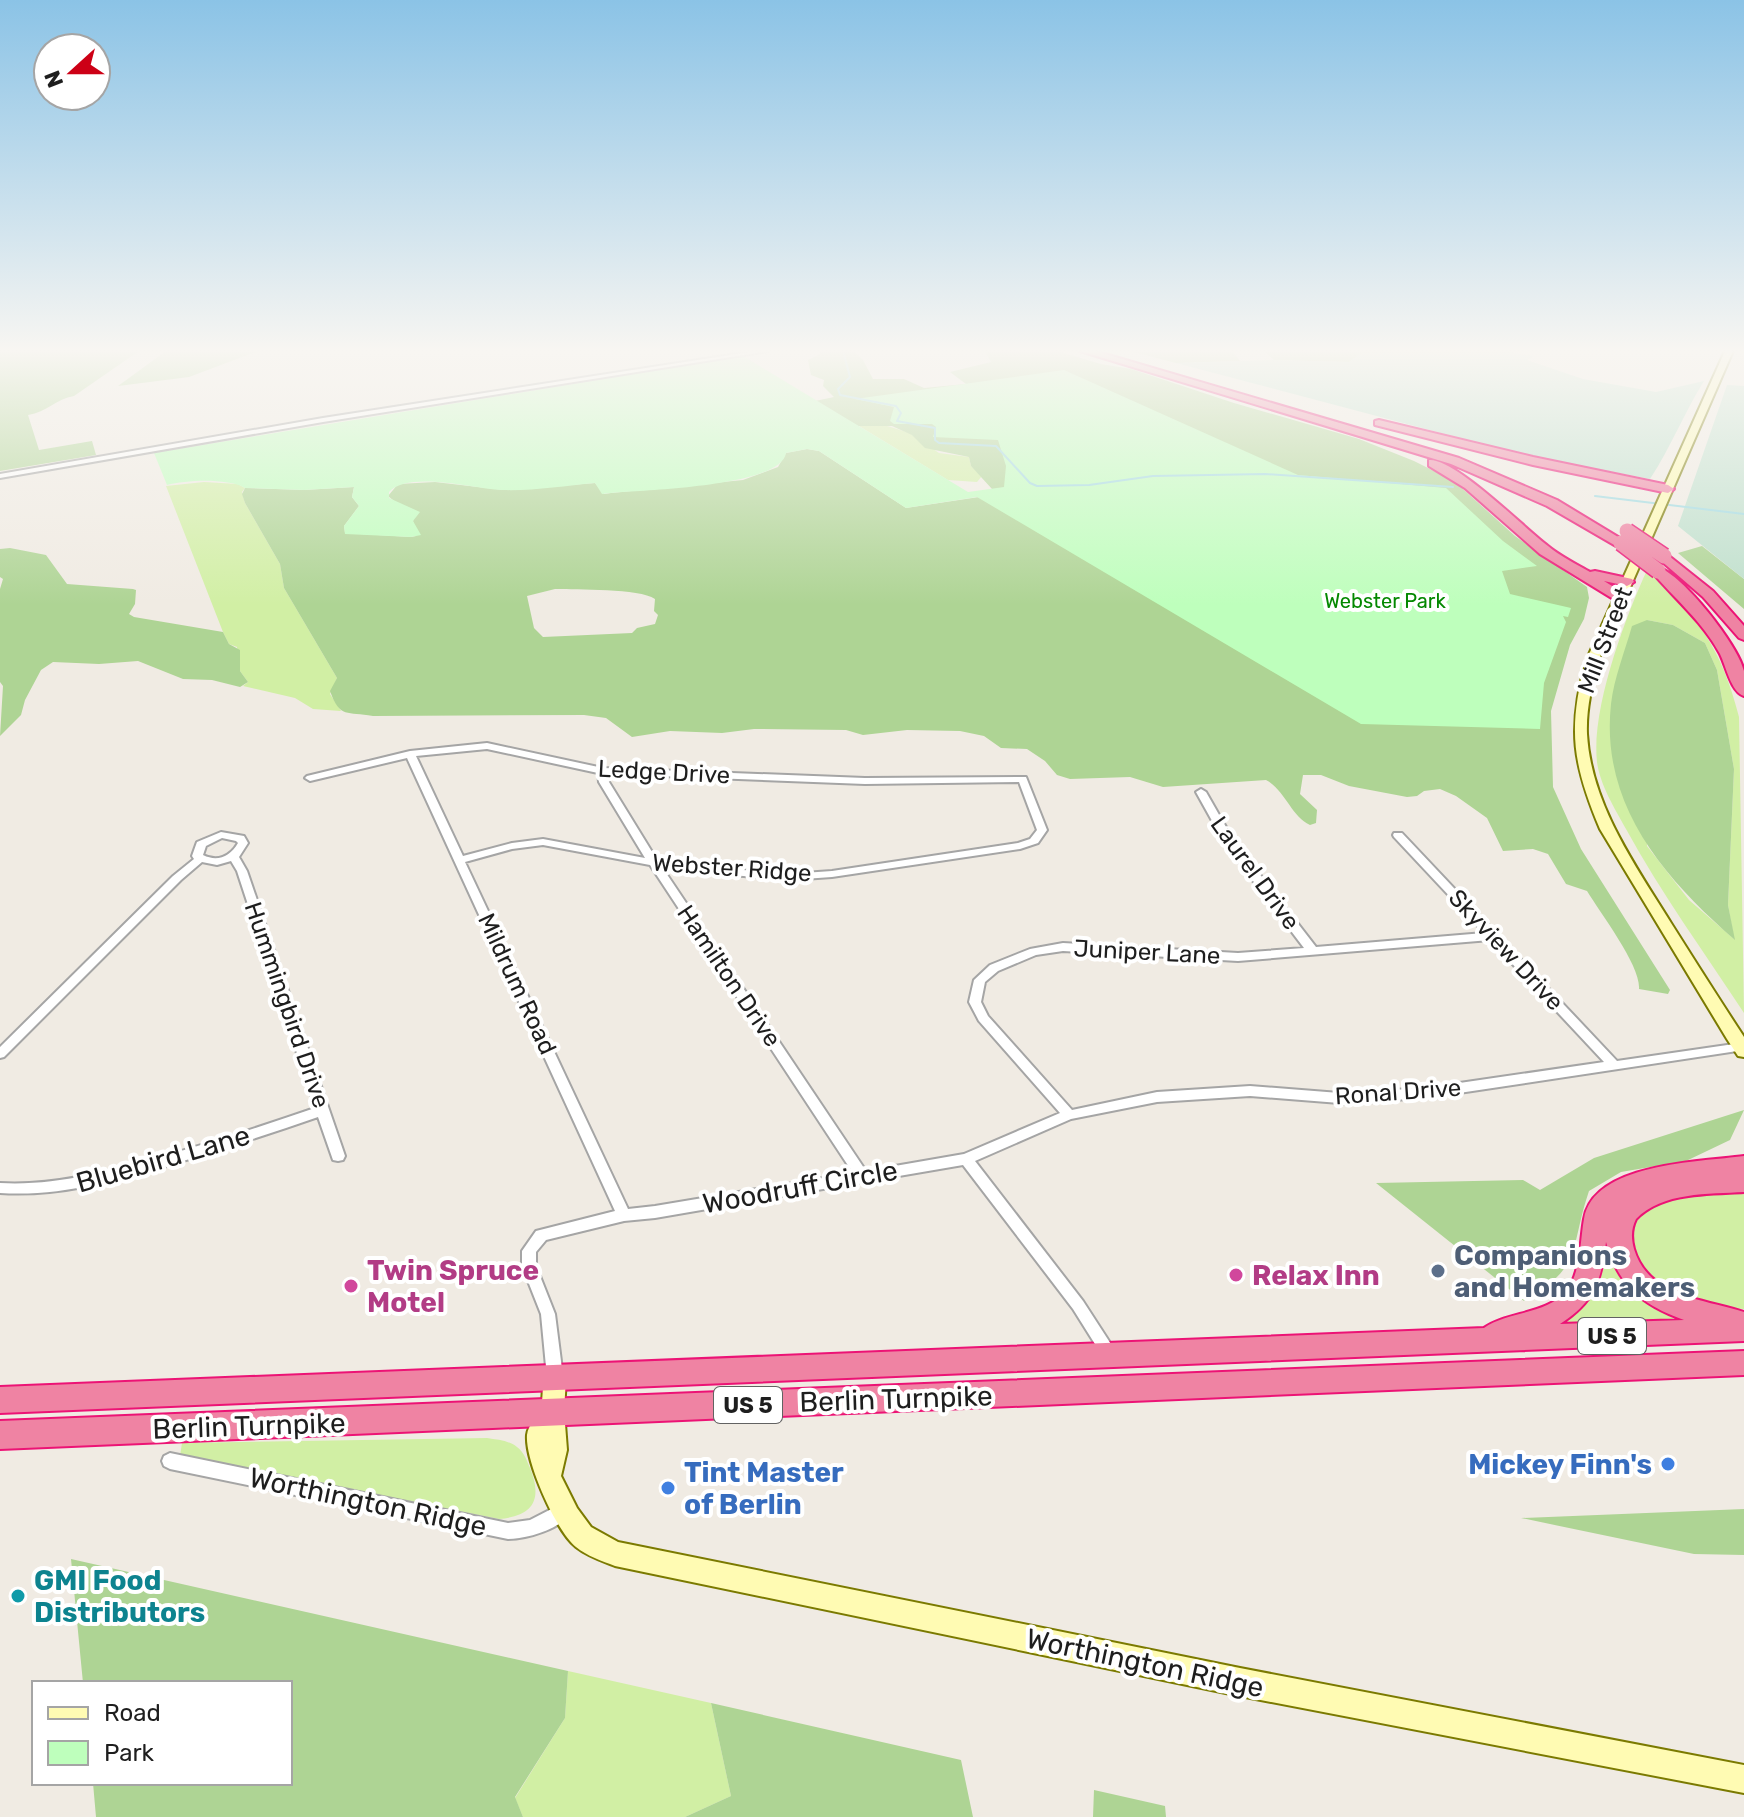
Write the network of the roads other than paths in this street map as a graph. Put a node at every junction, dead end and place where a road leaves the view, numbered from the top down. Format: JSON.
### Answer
{"nodes":[{"id":1,"x":234,"y":436,"type":"edge"},
{"id":2,"x":1369,"y":436,"type":"edge"},
{"id":3,"x":1372,"y":436,"type":"edge"},
{"id":4,"x":1399,"y":436,"type":"edge"},
{"id":5,"x":1428,"y":436,"type":"edge"},
{"id":6,"x":1690,"y":436,"type":"edge"},
{"id":7,"x":0,"y":476,"type":"edge"},
{"id":8,"x":1664,"y":498,"type":"junction"},
{"id":9,"x":1624,"y":537,"type":"junction"},
{"id":10,"x":1661,"y":563,"type":"junction"},
{"id":11,"x":1568,"y":566,"type":"junction"},
{"id":12,"x":1627,"y":582,"type":"junction"},
{"id":13,"x":1620,"y":597,"type":"junction"},
{"id":14,"x":1744,"y":635,"type":"edge"},
{"id":15,"x":1744,"y":691,"type":"edge"},
{"id":16,"x":410,"y":754,"type":"junction"},
{"id":17,"x":603,"y":771,"type":"junction"},
{"id":18,"x":310,"y":778,"type":"dead end"},
{"id":19,"x":1023,"y":779,"type":"joint"},
{"id":20,"x":1201,"y":792,"type":"dead end"},
{"id":21,"x":1398,"y":835,"type":"dead end"},
{"id":22,"x":233,"y":856,"type":"junction"},
{"id":23,"x":200,"y":859,"type":"junction"},
{"id":24,"x":459,"y":860,"type":"junction"},
{"id":25,"x":654,"y":863,"type":"junction"},
{"id":26,"x":1491,"y":936,"type":"junction"},
{"id":27,"x":1313,"y":951,"type":"junction"},
{"id":28,"x":1743,"y":1049,"type":"edge"},
{"id":29,"x":0,"y":1054,"type":"edge"},
{"id":30,"x":1614,"y":1065,"type":"junction"},
{"id":31,"x":323,"y":1110,"type":"junction"},
{"id":32,"x":1069,"y":1115,"type":"junction"},
{"id":33,"x":1744,"y":1149,"type":"edge"},
{"id":34,"x":338,"y":1156,"type":"dead end"},
{"id":35,"x":966,"y":1159,"type":"junction"},
{"id":36,"x":1738,"y":1176,"type":"edge"},
{"id":37,"x":863,"y":1177,"type":"junction"},
{"id":38,"x":0,"y":1188,"type":"edge"},
{"id":39,"x":624,"y":1215,"type":"junction"},
{"id":40,"x":1744,"y":1323,"type":"edge"},
{"id":41,"x":1744,"y":1329,"type":"edge"},
{"id":42,"x":1481,"y":1341,"type":"junction"},
{"id":43,"x":1111,"y":1357,"type":"junction"},
{"id":44,"x":1744,"y":1363,"type":"edge"},
{"id":45,"x":555,"y":1378,"type":"junction"},
{"id":46,"x":0,"y":1400,"type":"edge"},
{"id":47,"x":552,"y":1413,"type":"junction"},
{"id":48,"x":0,"y":1435,"type":"edge"},
{"id":49,"x":170,"y":1461,"type":"dead end"},
{"id":50,"x":563,"y":1511,"type":"junction"},
{"id":51,"x":1744,"y":1779,"type":"edge"}],
"edges":[{"from":1,"to":7,"type":"street"},
{"from":2,"to":11,"type":"highway"},
{"from":3,"to":9,"type":"highway"},
{"from":4,"to":9,"type":"highway"},
{"from":5,"to":8,"type":"highway"},
{"from":6,"to":8,"type":"main road","name":"Mill Street"},
{"from":8,"to":12,"type":"main road","name":"Mill Street"},
{"from":9,"to":10,"type":"highway","bridge":true},
{"from":10,"to":14,"type":"highway"},
{"from":10,"to":15,"type":"highway"},
{"from":11,"to":12,"type":"highway"},
{"from":11,"to":13,"type":"highway"},
{"from":12,"to":13,"type":"main road","name":"Mill Street"},
{"from":13,"to":28,"type":"main road","name":"Mill Street"},
{"from":16,"to":17,"type":"street","name":"Ledge Drive"},
{"from":16,"to":18,"type":"street","name":"Ledge Drive"},
{"from":16,"to":24,"type":"street","name":"Mildrum Road"},
{"from":17,"to":19,"type":"street","name":"Ledge Drive"},
{"from":17,"to":25,"type":"street","name":"Hamilton Drive"},
{"from":19,"to":25,"type":"street","name":"Webster Ridge"},
{"from":20,"to":27,"type":"street","name":"Laurel Drive"},
{"from":21,"to":26,"type":"street","name":"Skyview Drive"},
{"from":22,"to":23,"type":"street"},
{"from":22,"to":23,"type":"street","name":"Hummingbird Drive"},
{"from":22,"to":31,"type":"street","name":"Hummingbird Drive"},
{"from":23,"to":29,"type":"street","name":"Hummingbird Drive"},
{"from":24,"to":25,"type":"street","name":"Webster Ridge"},
{"from":24,"to":39,"type":"street","name":"Mildrum Road"},
{"from":25,"to":37,"type":"street","name":"Hamilton Drive"},
{"from":26,"to":27,"type":"street","name":"Juniper Lane"},
{"from":26,"to":30,"type":"street","name":"Skyview Drive"},
{"from":27,"to":32,"type":"street","name":"Juniper Lane"},
{"from":28,"to":30,"type":"street","name":"Ronal Drive"},
{"from":30,"to":32,"type":"street","name":"Ronal Drive"},
{"from":31,"to":34,"type":"street","name":"Hummingbird Drive"},
{"from":31,"to":38,"type":"street","name":"Bluebird Lane"},
{"from":32,"to":35,"type":"street","name":"Ronal Drive"},
{"from":33,"to":36,"type":"highway"},
{"from":35,"to":37,"type":"street","name":"Woodruff Circle"},
{"from":35,"to":43,"type":"street"},
{"from":36,"to":40,"type":"highway"},
{"from":36,"to":42,"type":"highway"},
{"from":37,"to":39,"type":"street","name":"Woodruff Circle"},
{"from":39,"to":45,"type":"street","name":"Woodruff Circle"},
{"from":41,"to":42,"type":"highway","name":"Berlin Turnpike","number":"US 5"},
{"from":42,"to":43,"type":"highway","name":"Berlin Turnpike","number":"US 5"},
{"from":43,"to":45,"type":"highway","name":"Berlin Turnpike","number":"US 5"},
{"from":44,"to":47,"type":"highway","name":"Berlin Turnpike","number":"US 5"},
{"from":45,"to":46,"type":"highway","name":"Berlin Turnpike","number":"US 5"},
{"from":45,"to":47,"type":"main road","name":"Worthington Ridge"},
{"from":47,"to":48,"type":"highway","name":"Berlin Turnpike","number":"US 5"},
{"from":47,"to":50,"type":"main road","name":"Worthington Ridge"},
{"from":49,"to":50,"type":"street","name":"Worthington Ridge"},
{"from":50,"to":51,"type":"main road","name":"Worthington Ridge"}]}
